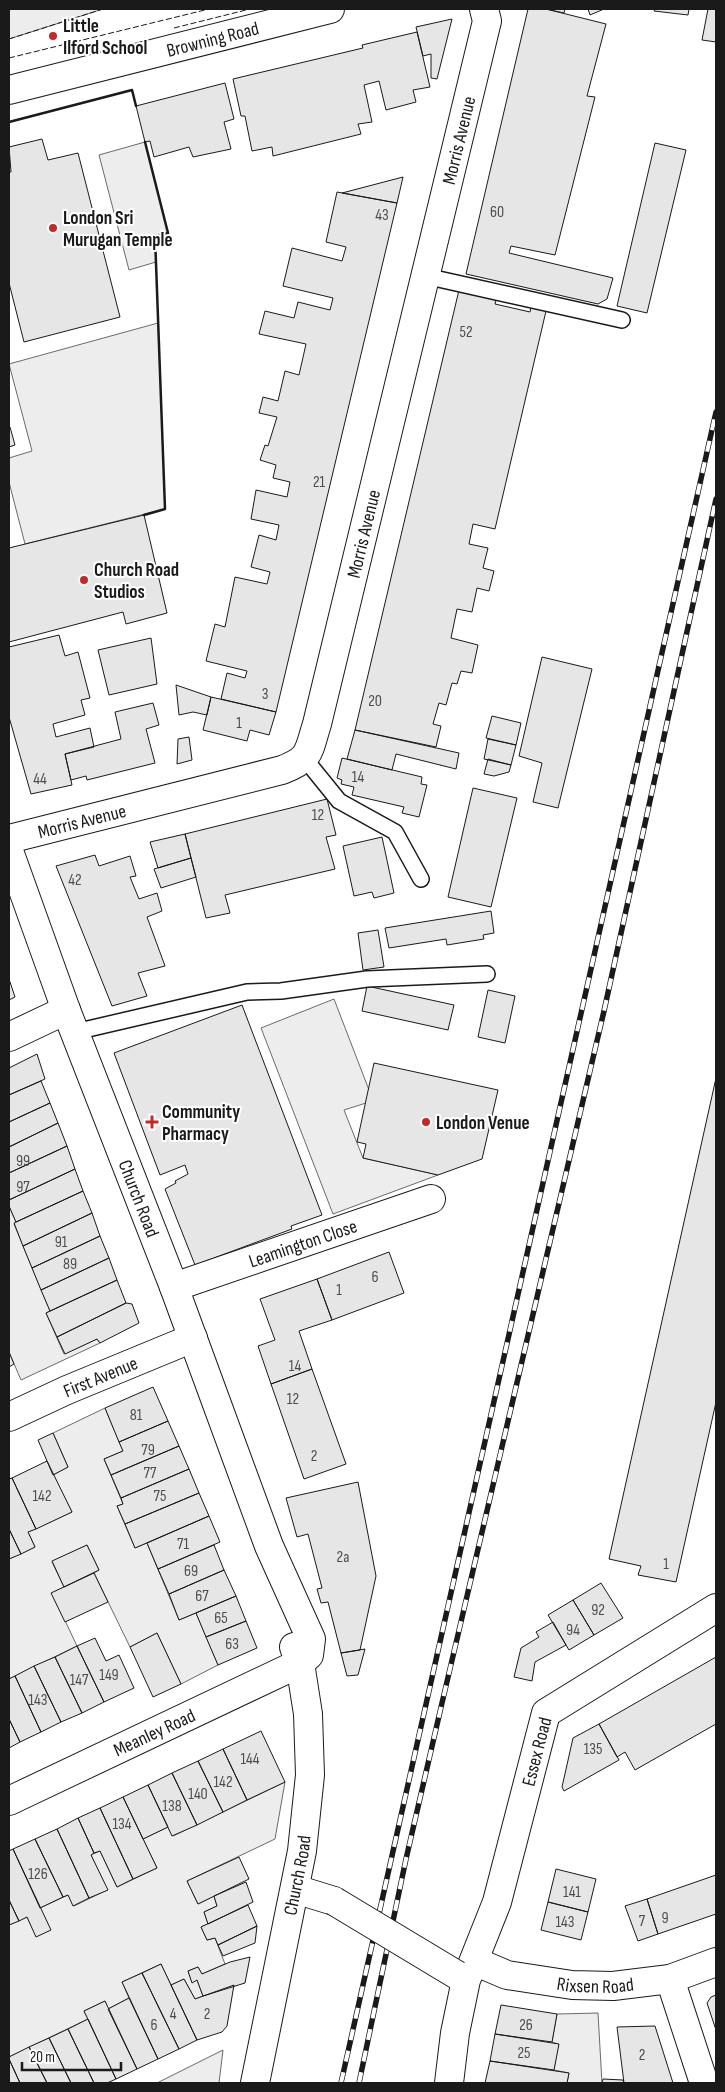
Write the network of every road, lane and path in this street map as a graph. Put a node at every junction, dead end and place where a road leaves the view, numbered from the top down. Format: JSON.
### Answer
{"nodes":[{"id":1,"x":330,"y":9,"type":"edge"},
{"id":2,"x":484,"y":9,"type":"edge"},
{"id":3,"x":9,"y":90,"type":"edge"},
{"id":4,"x":425,"y":276,"type":"junction"},
{"id":5,"x":622,"y":320,"type":"dead end"},
{"id":6,"x":305,"y":758,"type":"junction"},
{"id":7,"x":9,"y":839,"type":"edge"},
{"id":8,"x":9,"y":851,"type":"edge"},
{"id":9,"x":420,"y":879,"type":"dead end"},
{"id":10,"x":487,"y":974,"type":"dead end"},
{"id":11,"x":70,"y":1021,"type":"junction"},
{"id":12,"x":9,"y":1037,"type":"edge"},
{"id":13,"x":431,"y":1199,"type":"dead end"},
{"id":14,"x":174,"y":1287,"type":"junction"},
{"id":15,"x":193,"y":1338,"type":"junction"},
{"id":16,"x":9,"y":1418,"type":"edge"},
{"id":17,"x":716,"y":1608,"type":"edge"},
{"id":18,"x":300,"y":1663,"type":"junction"},
{"id":19,"x":9,"y":1801,"type":"edge"},
{"id":20,"x":295,"y":1889,"type":"junction"},
{"id":21,"x":716,"y":1962,"type":"edge"},
{"id":22,"x":466,"y":1972,"type":"junction"},
{"id":23,"x":670,"y":1978,"type":"junction"},
{"id":24,"x":255,"y":2083,"type":"edge"},
{"id":25,"x":449,"y":2083,"type":"edge"},
{"id":26,"x":704,"y":2083,"type":"edge"}],
"edges":[{"from":1,"to":3,"type":"street","name":"Browning Road"},
{"from":2,"to":4,"type":"street","name":"Morris Avenue"},
{"from":4,"to":5,"type":"lane"},
{"from":4,"to":6,"type":"street","name":"Morris Avenue"},
{"from":6,"to":7,"type":"street","name":"Morris Avenue"},
{"from":6,"to":9,"type":"lane"},
{"from":8,"to":11,"type":"street","name":"Church Road"},
{"from":10,"to":11,"type":"lane"},
{"from":11,"to":12,"type":"street"},
{"from":11,"to":14,"type":"street","name":"Church Road"},
{"from":13,"to":14,"type":"street","name":"Leamington Close"},
{"from":14,"to":15,"type":"street","name":"Church Road"},
{"from":15,"to":16,"type":"street","name":"First Avenue"},
{"from":15,"to":18,"type":"street","name":"Church Road"},
{"from":17,"to":22,"type":"street","name":"Essex Road"},
{"from":18,"to":19,"type":"street","name":"Meanley Road"},
{"from":18,"to":20,"type":"street","name":"Church Road"},
{"from":20,"to":22,"type":"street","name":"Rixsen Road","bridge":true},
{"from":20,"to":24,"type":"street","name":"Church Road"},
{"from":21,"to":23,"type":"street","name":"Rixsen Road"},
{"from":22,"to":23,"type":"street","name":"Rixsen Road"},
{"from":22,"to":25,"type":"street","name":"Essex Road"},
{"from":23,"to":26,"type":"street"}]}
